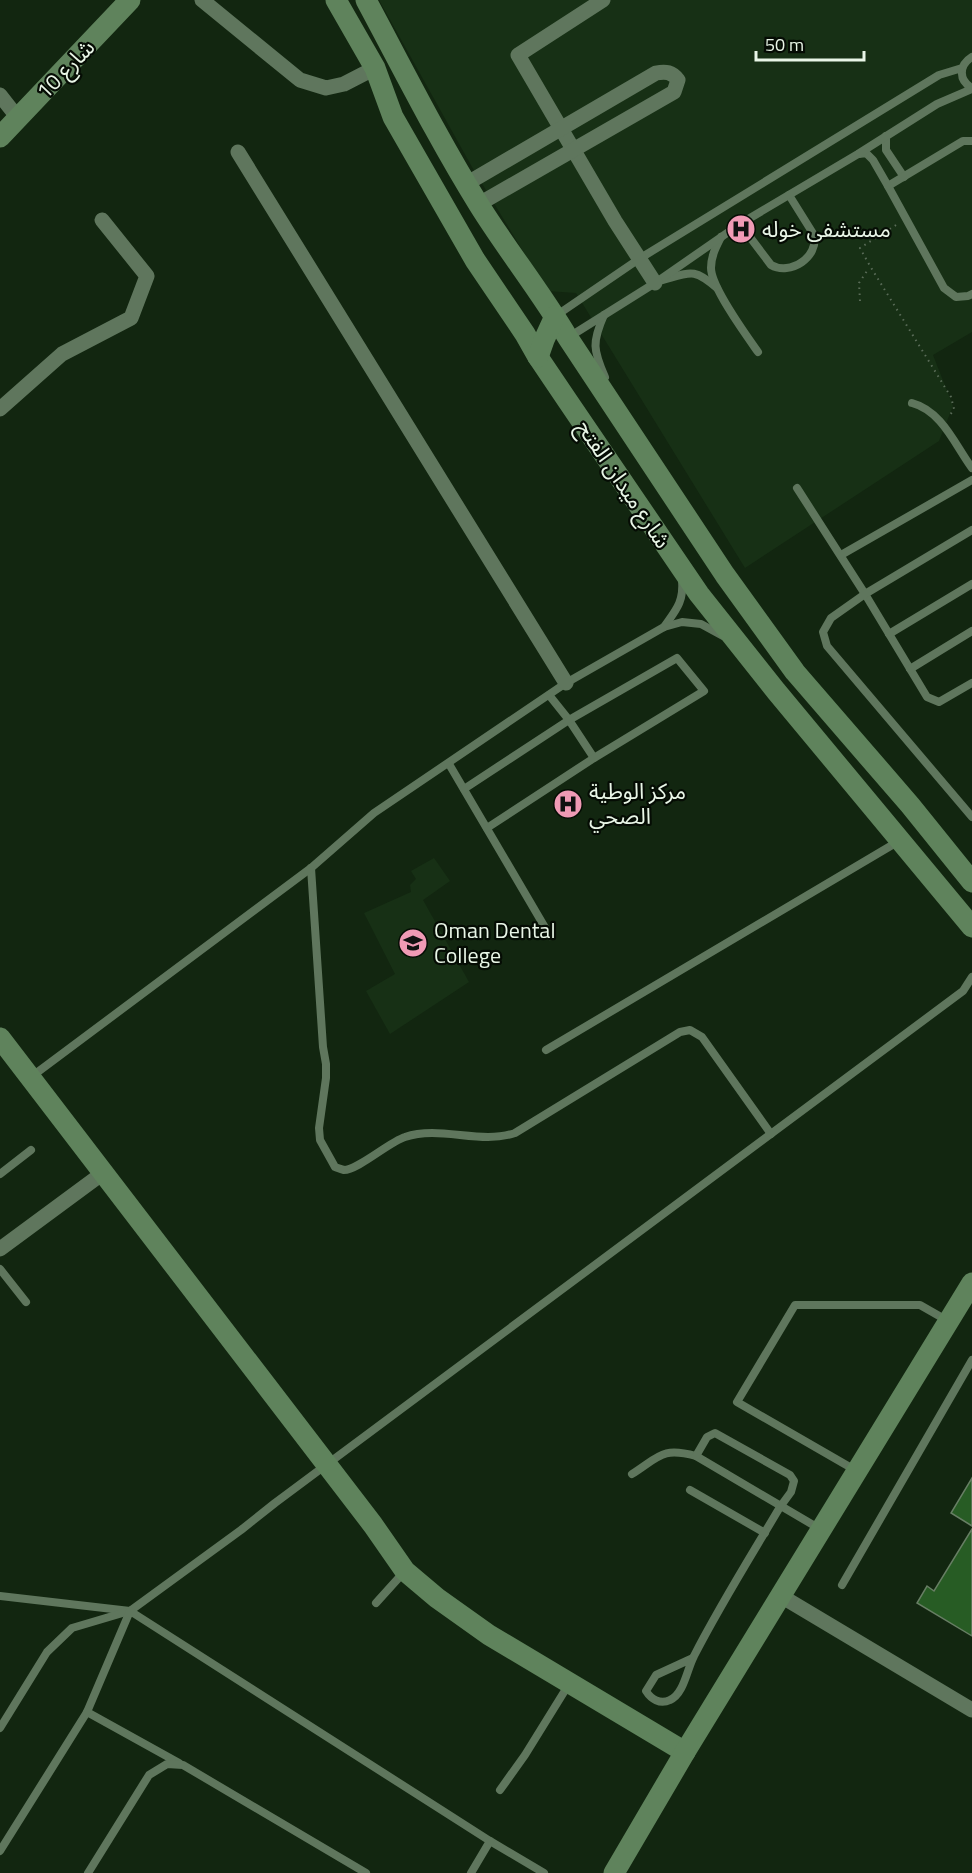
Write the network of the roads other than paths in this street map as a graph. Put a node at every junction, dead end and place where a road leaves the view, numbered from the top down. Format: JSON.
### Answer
{"nodes":[{"id":1,"x":130,"y":0,"type":"edge"},
{"id":2,"x":202,"y":0,"type":"edge"},
{"id":3,"x":336,"y":0,"type":"edge"},
{"id":4,"x":366,"y":0,"type":"edge"},
{"id":5,"x":603,"y":0,"type":"edge"},
{"id":6,"x":972,"y":57,"type":"edge"},
{"id":7,"x":375,"y":68,"type":"junction"},
{"id":8,"x":962,"y":68,"type":"junction"},
{"id":9,"x":972,"y":88,"type":"edge"},
{"id":10,"x":0,"y":95,"type":"edge"},
{"id":11,"x":18,"y":118,"type":"junction"},
{"id":12,"x":560,"y":128,"type":"junction"},
{"id":13,"x":885,"y":136,"type":"junction"},
{"id":14,"x":0,"y":137,"type":"edge"},
{"id":15,"x":972,"y":141,"type":"edge"},
{"id":16,"x":573,"y":151,"type":"junction"},
{"id":17,"x":238,"y":152,"type":"dead end"},
{"id":18,"x":858,"y":154,"type":"junction"},
{"id":19,"x":904,"y":177,"type":"junction"},
{"id":20,"x":466,"y":183,"type":"junction"},
{"id":21,"x":888,"y":186,"type":"junction"},
{"id":22,"x":789,"y":195,"type":"junction"},
{"id":23,"x":479,"y":204,"type":"junction"},
{"id":24,"x":102,"y":220,"type":"dead end"},
{"id":25,"x":740,"y":224,"type":"junction"},
{"id":26,"x":722,"y":236,"type":"junction"},
{"id":27,"x":639,"y":259,"type":"junction"},
{"id":28,"x":655,"y":283,"type":"junction"},
{"id":29,"x":718,"y":289,"type":"junction"},
{"id":30,"x":972,"y":294,"type":"edge"},
{"id":31,"x":604,"y":315,"type":"junction"},
{"id":32,"x":555,"y":316,"type":"junction"},
{"id":33,"x":568,"y":338,"type":"junction"},
{"id":34,"x":536,"y":344,"type":"junction"},
{"id":35,"x":758,"y":352,"type":"dead end"},
{"id":36,"x":912,"y":403,"type":"dead end"},
{"id":37,"x":0,"y":410,"type":"edge"},
{"id":38,"x":620,"y":418,"type":"junction"},
{"id":39,"x":972,"y":468,"type":"edge"},
{"id":40,"x":972,"y":480,"type":"edge"},
{"id":41,"x":797,"y":488,"type":"dead end"},
{"id":42,"x":972,"y":530,"type":"edge"},
{"id":43,"x":841,"y":555,"type":"junction"},
{"id":44,"x":678,"y":562,"type":"junction"},
{"id":45,"x":972,"y":584,"type":"edge"},
{"id":46,"x":865,"y":594,"type":"junction"},
{"id":47,"x":664,"y":627,"type":"junction"},
{"id":48,"x":972,"y":631,"type":"edge"},
{"id":49,"x":889,"y":634,"type":"junction"},
{"id":50,"x":742,"y":649,"type":"junction"},
{"id":51,"x":910,"y":669,"type":"junction"},
{"id":52,"x":566,"y":683,"type":"junction"},
{"id":53,"x":972,"y":683,"type":"edge"},
{"id":54,"x":549,"y":695,"type":"junction"},
{"id":55,"x":569,"y":720,"type":"junction"},
{"id":56,"x":594,"y":758,"type":"junction"},
{"id":57,"x":449,"y":764,"type":"junction"},
{"id":58,"x":465,"y":789,"type":"junction"},
{"id":59,"x":972,"y":816,"type":"edge"},
{"id":60,"x":487,"y":828,"type":"junction"},
{"id":61,"x":900,"y":841,"type":"junction"},
{"id":62,"x":311,"y":868,"type":"junction"},
{"id":63,"x":972,"y":882,"type":"edge"},
{"id":64,"x":972,"y":927,"type":"edge"},
{"id":65,"x":550,"y":936,"type":"dead end"},
{"id":66,"x":972,"y":977,"type":"edge"},
{"id":67,"x":972,"y":988,"type":"edge"},
{"id":68,"x":963,"y":991,"type":"junction"},
{"id":69,"x":0,"y":1038,"type":"edge"},
{"id":70,"x":546,"y":1050,"type":"dead end"},
{"id":71,"x":30,"y":1078,"type":"junction"},
{"id":72,"x":771,"y":1134,"type":"junction"},
{"id":73,"x":31,"y":1150,"type":"dead end"},
{"id":74,"x":103,"y":1173,"type":"junction"},
{"id":75,"x":0,"y":1174,"type":"edge"},
{"id":76,"x":0,"y":1249,"type":"edge"},
{"id":77,"x":0,"y":1269,"type":"edge"},
{"id":78,"x":972,"y":1283,"type":"edge"},
{"id":79,"x":26,"y":1302,"type":"dead end"},
{"id":80,"x":949,"y":1321,"type":"junction"},
{"id":81,"x":972,"y":1360,"type":"edge"},
{"id":82,"x":696,"y":1456,"type":"junction"},
{"id":83,"x":327,"y":1465,"type":"junction"},
{"id":84,"x":857,"y":1471,"type":"junction"},
{"id":85,"x":632,"y":1474,"type":"dead end"},
{"id":86,"x":690,"y":1490,"type":"dead end"},
{"id":87,"x":780,"y":1507,"type":"junction"},
{"id":88,"x":821,"y":1530,"type":"junction"},
{"id":89,"x":765,"y":1533,"type":"junction"},
{"id":90,"x":405,"y":1571,"type":"junction"},
{"id":91,"x":842,"y":1585,"type":"dead end"},
{"id":92,"x":0,"y":1596,"type":"edge"},
{"id":93,"x":781,"y":1596,"type":"junction"},
{"id":94,"x":376,"y":1603,"type":"dead end"},
{"id":95,"x":130,"y":1611,"type":"junction"},
{"id":96,"x":693,"y":1658,"type":"junction"},
{"id":97,"x":570,"y":1683,"type":"junction"},
{"id":98,"x":972,"y":1710,"type":"edge"},
{"id":99,"x":87,"y":1712,"type":"junction"},
{"id":100,"x":0,"y":1728,"type":"edge"},
{"id":101,"x":685,"y":1752,"type":"junction"},
{"id":102,"x":183,"y":1766,"type":"junction"},
{"id":103,"x":500,"y":1790,"type":"dead end"},
{"id":104,"x":490,"y":1841,"type":"junction"},
{"id":105,"x":0,"y":1851,"type":"edge"},
{"id":106,"x":88,"y":1873,"type":"edge"},
{"id":107,"x":366,"y":1873,"type":"edge"},
{"id":108,"x":471,"y":1873,"type":"edge"},
{"id":109,"x":544,"y":1873,"type":"edge"},
{"id":110,"x":614,"y":1873,"type":"edge"}],
"edges":[{"from":1,"to":11,"type":"main road","name":"شارع 10"},
{"from":2,"to":7,"type":"street"},
{"from":3,"to":7,"type":"main road","name":"شارع ميدان الفتح"},
{"from":4,"to":20,"type":"main road","name":"شارع ميدان الفتح"},
{"from":5,"to":12,"type":"street"},
{"from":6,"to":8,"type":"lane"},
{"from":7,"to":34,"type":"main road","name":"شارع ميدان الفتح"},
{"from":8,"to":9,"type":"lane"},
{"from":8,"to":27,"type":"lane"},
{"from":9,"to":13,"type":"lane"},
{"from":10,"to":11,"type":"street"},
{"from":11,"to":14,"type":"main road","name":"شارع 10"},
{"from":12,"to":16,"type":"street"},
{"from":12,"to":16,"type":"street"},
{"from":12,"to":20,"type":"street"},
{"from":13,"to":18,"type":"lane"},
{"from":13,"to":19,"type":"lane"},
{"from":15,"to":19,"type":"lane"},
{"from":16,"to":23,"type":"street"},
{"from":16,"to":27,"type":"street"},
{"from":17,"to":52,"type":"street"},
{"from":18,"to":21,"type":"lane"},
{"from":18,"to":22,"type":"lane"},
{"from":19,"to":21,"type":"lane"},
{"from":20,"to":23,"type":"main road","name":"شارع ميدان الفتح"},
{"from":21,"to":30,"type":"lane"},
{"from":22,"to":25,"type":"lane"},
{"from":22,"to":25,"type":"lane"},
{"from":23,"to":32,"type":"main road","name":"شارع ميدان الفتح"},
{"from":24,"to":37,"type":"street"},
{"from":25,"to":26,"type":"lane"},
{"from":26,"to":28,"type":"lane"},
{"from":26,"to":29,"type":"lane"},
{"from":27,"to":28,"type":"street"},
{"from":27,"to":32,"type":"lane"},
{"from":28,"to":29,"type":"lane"},
{"from":28,"to":31,"type":"lane"},
{"from":29,"to":35,"type":"lane"},
{"from":31,"to":33,"type":"lane"},
{"from":31,"to":38,"type":"lane"},
{"from":32,"to":33,"type":"main road","name":"شارع ميدان الفتح"},
{"from":32,"to":34,"type":"main road"},
{"from":33,"to":34,"type":"main road"},
{"from":33,"to":38,"type":"main road","name":"شارع ميدان الفتح"},
{"from":34,"to":44,"type":"main road","name":"شارع ميدان الفتح"},
{"from":36,"to":39,"type":"lane"},
{"from":38,"to":63,"type":"main road","name":"شارع ميدان الفتح"},
{"from":40,"to":43,"type":"lane"},
{"from":41,"to":43,"type":"lane"},
{"from":42,"to":46,"type":"lane"},
{"from":43,"to":46,"type":"lane"},
{"from":44,"to":47,"type":"lane"},
{"from":44,"to":50,"type":"main road","name":"شارع ميدان الفتح"},
{"from":45,"to":49,"type":"lane"},
{"from":46,"to":49,"type":"lane"},
{"from":46,"to":59,"type":"lane"},
{"from":47,"to":50,"type":"lane"},
{"from":47,"to":52,"type":"lane"},
{"from":48,"to":51,"type":"lane"},
{"from":49,"to":51,"type":"lane"},
{"from":50,"to":61,"type":"main road","name":"شارع ميدان الفتح"},
{"from":51,"to":53,"type":"lane"},
{"from":52,"to":54,"type":"lane"},
{"from":54,"to":55,"type":"lane"},
{"from":54,"to":57,"type":"lane"},
{"from":55,"to":56,"type":"lane"},
{"from":55,"to":56,"type":"lane"},
{"from":55,"to":58,"type":"lane"},
{"from":56,"to":60,"type":"lane"},
{"from":57,"to":58,"type":"lane"},
{"from":57,"to":62,"type":"lane"},
{"from":58,"to":60,"type":"lane"},
{"from":60,"to":65,"type":"lane"},
{"from":61,"to":64,"type":"main road","name":"شارع ميدان الفتح"},
{"from":61,"to":70,"type":"lane"},
{"from":62,"to":71,"type":"lane"},
{"from":62,"to":72,"type":"lane"},
{"from":66,"to":68,"type":"lane"},
{"from":67,"to":68,"type":"lane"},
{"from":68,"to":72,"type":"lane"},
{"from":69,"to":71,"type":"main road"},
{"from":71,"to":74,"type":"main road"},
{"from":72,"to":83,"type":"lane"},
{"from":73,"to":75,"type":"lane"},
{"from":74,"to":76,"type":"street"},
{"from":74,"to":83,"type":"main road"},
{"from":77,"to":79,"type":"lane"},
{"from":78,"to":80,"type":"main road"},
{"from":80,"to":84,"type":"main road"},
{"from":80,"to":84,"type":"lane"},
{"from":81,"to":91,"type":"lane"},
{"from":82,"to":85,"type":"lane"},
{"from":82,"to":87,"type":"lane"},
{"from":82,"to":87,"type":"lane"},
{"from":83,"to":90,"type":"main road"},
{"from":83,"to":95,"type":"lane"},
{"from":84,"to":88,"type":"main road"},
{"from":86,"to":89,"type":"lane"},
{"from":87,"to":88,"type":"lane"},
{"from":87,"to":89,"type":"lane"},
{"from":88,"to":93,"type":"main road"},
{"from":89,"to":96,"type":"lane"},
{"from":90,"to":94,"type":"lane"},
{"from":90,"to":97,"type":"main road"},
{"from":92,"to":95,"type":"lane"},
{"from":93,"to":98,"type":"street"},
{"from":93,"to":101,"type":"main road"},
{"from":95,"to":99,"type":"lane"},
{"from":95,"to":100,"type":"lane"},
{"from":95,"to":104,"type":"lane"},
{"from":96,"to":96,"type":"lane"},
{"from":97,"to":101,"type":"main road"},
{"from":97,"to":103,"type":"lane"},
{"from":99,"to":102,"type":"lane"},
{"from":99,"to":105,"type":"lane"},
{"from":101,"to":110,"type":"main road"},
{"from":102,"to":106,"type":"lane"},
{"from":102,"to":107,"type":"lane"},
{"from":104,"to":108,"type":"lane"},
{"from":104,"to":109,"type":"lane"}]}
